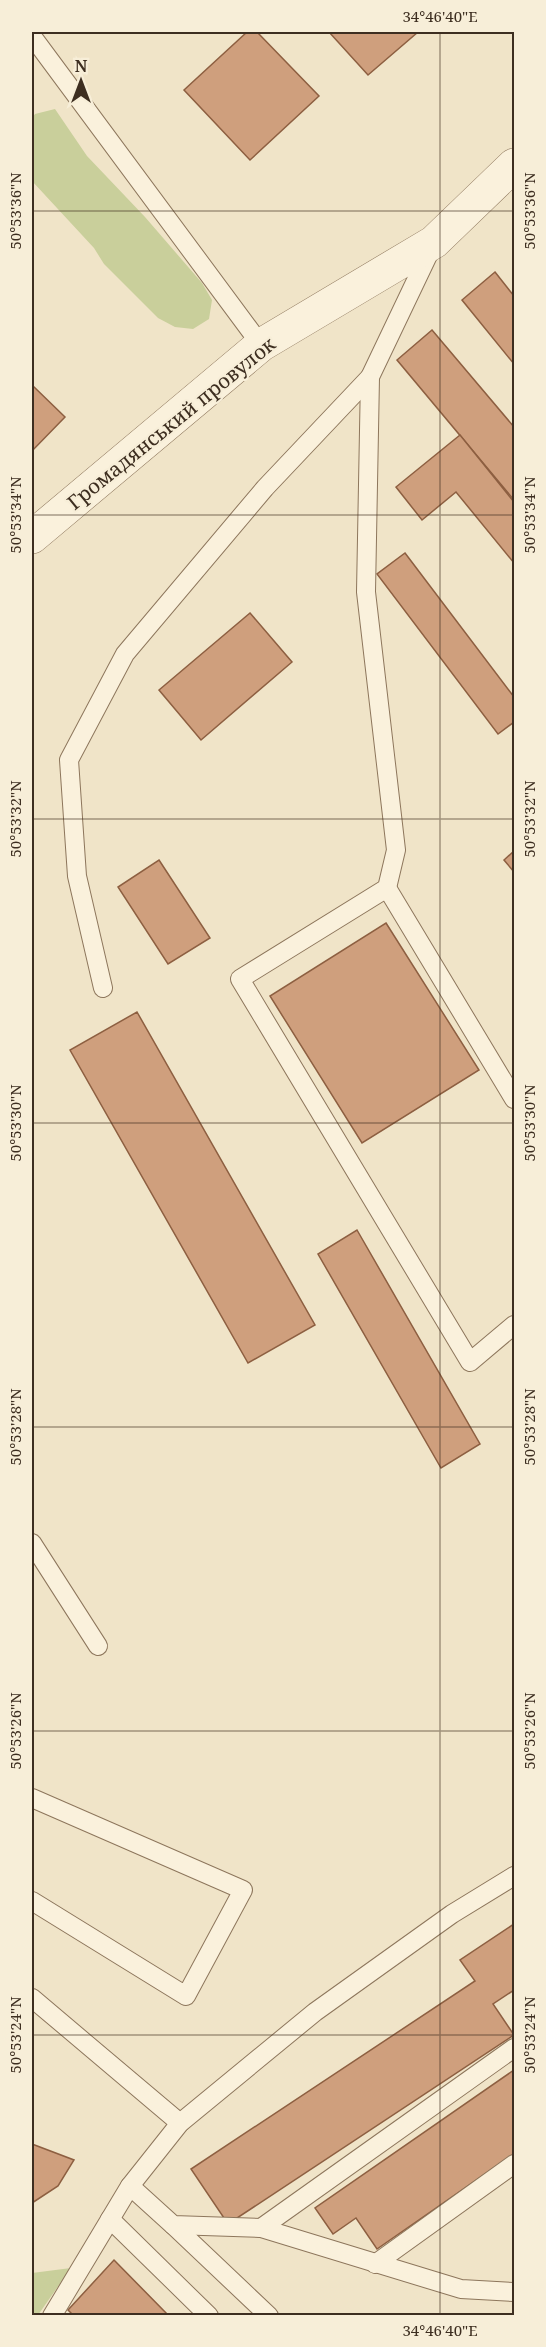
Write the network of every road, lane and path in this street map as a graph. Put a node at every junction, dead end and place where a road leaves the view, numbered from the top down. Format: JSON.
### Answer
{"nodes":[{"id":1,"x":32,"y":36,"type":"edge"},
{"id":2,"x":514,"y":165,"type":"edge"},
{"id":3,"x":434,"y":242,"type":"junction"},
{"id":4,"x":261,"y":345,"type":"junction"},
{"id":5,"x":370,"y":377,"type":"junction"},
{"id":6,"x":32,"y":537,"type":"edge"},
{"id":7,"x":387,"y":888,"type":"junction"},
{"id":8,"x":103,"y":988,"type":"dead end"},
{"id":9,"x":514,"y":1098,"type":"edge"},
{"id":10,"x":514,"y":1325,"type":"edge"},
{"id":11,"x":32,"y":1543,"type":"edge"},
{"id":12,"x":98,"y":1646,"type":"dead end"},
{"id":13,"x":32,"y":1798,"type":"edge"},
{"id":14,"x":514,"y":1876,"type":"edge"},
{"id":15,"x":32,"y":1901,"type":"edge"},
{"id":16,"x":32,"y":1998,"type":"edge"},
{"id":17,"x":514,"y":2048,"type":"edge"},
{"id":18,"x":180,"y":2123,"type":"junction"},
{"id":19,"x":514,"y":2164,"type":"edge"},
{"id":20,"x":130,"y":2186,"type":"junction"},
{"id":21,"x":110,"y":2219,"type":"junction"},
{"id":22,"x":172,"y":2225,"type":"junction"},
{"id":23,"x":261,"y":2228,"type":"junction"},
{"id":24,"x":375,"y":2264,"type":"junction"},
{"id":25,"x":514,"y":2292,"type":"edge"},
{"id":26,"x":53,"y":2315,"type":"edge"},
{"id":27,"x":208,"y":2316,"type":"edge"},
{"id":28,"x":269,"y":2316,"type":"edge"}],
"edges":[{"from":1,"to":4,"type":"lane"},
{"from":2,"to":3,"type":"street","name":"Громадянський провулок"},
{"from":3,"to":4,"type":"street","name":"Громадянський провулок"},
{"from":3,"to":5,"type":"lane"},
{"from":4,"to":6,"type":"street","name":"Громадянський провулок"},
{"from":5,"to":7,"type":"lane"},
{"from":5,"to":8,"type":"lane"},
{"from":7,"to":9,"type":"lane"},
{"from":7,"to":10,"type":"lane"},
{"from":11,"to":12,"type":"lane"},
{"from":13,"to":15,"type":"lane"},
{"from":14,"to":18,"type":"lane"},
{"from":16,"to":18,"type":"lane"},
{"from":17,"to":23,"type":"lane"},
{"from":18,"to":20,"type":"lane"},
{"from":19,"to":24,"type":"lane"},
{"from":20,"to":21,"type":"lane"},
{"from":20,"to":22,"type":"lane"},
{"from":21,"to":26,"type":"lane"},
{"from":21,"to":27,"type":"lane"},
{"from":22,"to":23,"type":"lane"},
{"from":22,"to":28,"type":"lane"},
{"from":23,"to":24,"type":"lane"},
{"from":24,"to":25,"type":"lane"}]}
